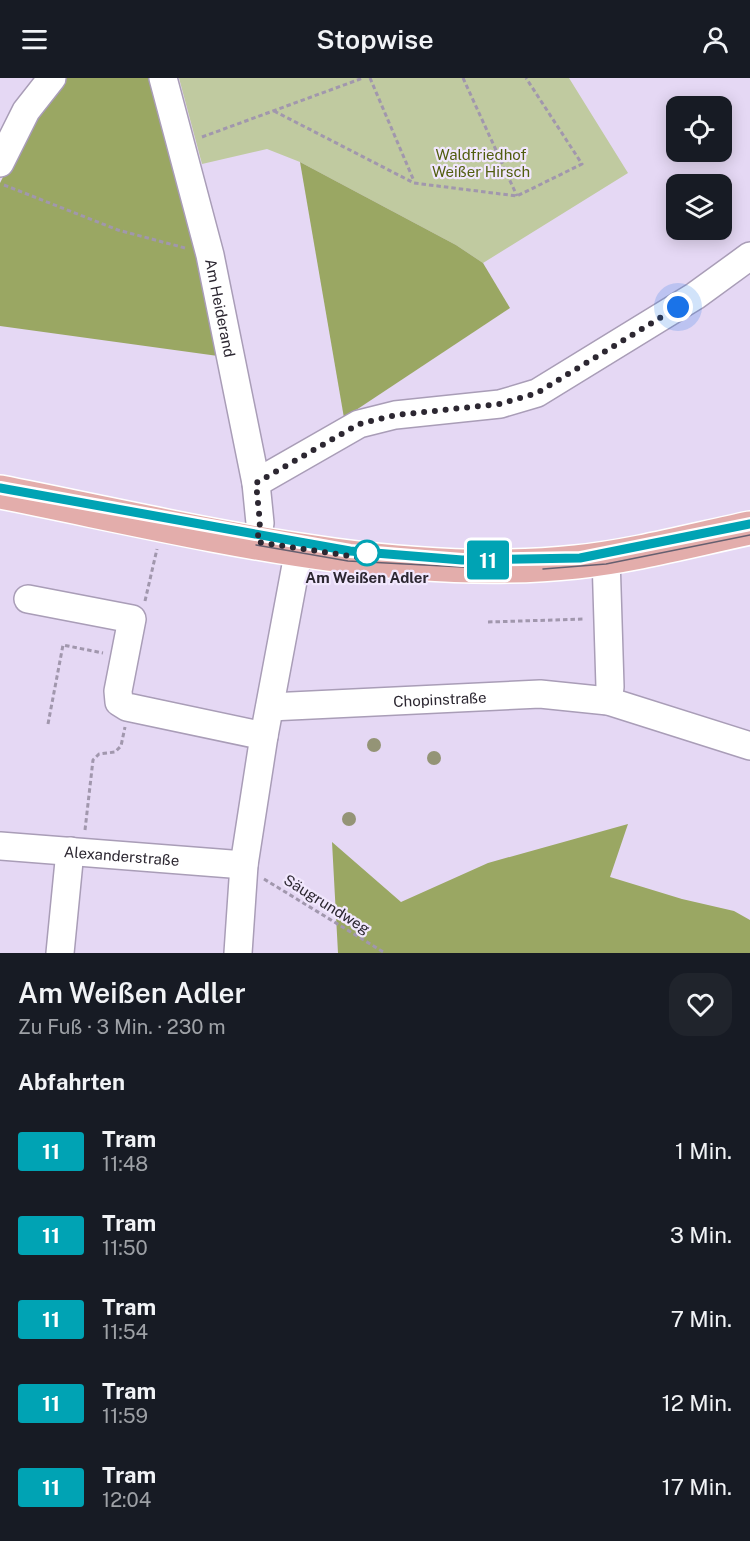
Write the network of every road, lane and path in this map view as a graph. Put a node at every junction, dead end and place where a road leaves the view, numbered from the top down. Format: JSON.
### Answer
{"nodes":[{"id":1,"x":52,"y":78,"type":"edge"},
{"id":2,"x":163,"y":78,"type":"edge"},
{"id":3,"x":363,"y":78,"type":"edge"},
{"id":4,"x":370,"y":78,"type":"edge"},
{"id":5,"x":463,"y":78,"type":"edge"},
{"id":6,"x":526,"y":78,"type":"edge"},
{"id":7,"x":274,"y":111,"type":"junction"},
{"id":8,"x":181,"y":145,"type":"junction"},
{"id":9,"x":0,"y":163,"type":"edge"},
{"id":10,"x":0,"y":183,"type":"edge"},
{"id":11,"x":414,"y":183,"type":"junction"},
{"id":12,"x":517,"y":196,"type":"junction"},
{"id":13,"x":210,"y":255,"type":"junction"},
{"id":14,"x":750,"y":256,"type":"edge"},
{"id":15,"x":256,"y":483,"type":"junction"},
{"id":16,"x":0,"y":492,"type":"edge"},
{"id":17,"x":750,"y":528,"type":"edge"},
{"id":18,"x":257,"y":542,"type":"junction"},
{"id":19,"x":299,"y":549,"type":"junction"},
{"id":20,"x":606,"y":558,"type":"junction"},
{"id":21,"x":151,"y":573,"type":"dead end"},
{"id":22,"x":28,"y":599,"type":"dead end"},
{"id":23,"x":144,"y":606,"type":"dead end"},
{"id":24,"x":608,"y":618,"type":"junction"},
{"id":25,"x":488,"y":622,"type":"dead end"},
{"id":26,"x":125,"y":657,"type":"junction"},
{"id":27,"x":608,"y":701,"type":"junction"},
{"id":28,"x":127,"y":707,"type":"junction"},
{"id":29,"x":270,"y":707,"type":"junction"},
{"id":30,"x":48,"y":724,"type":"dead end"},
{"id":31,"x":264,"y":736,"type":"junction"},
{"id":32,"x":750,"y":746,"type":"edge"},
{"id":33,"x":0,"y":846,"type":"edge"},
{"id":34,"x":76,"y":852,"type":"junction"},
{"id":35,"x":250,"y":870,"type":"junction"},
{"id":36,"x":60,"y":953,"type":"edge"},
{"id":37,"x":238,"y":953,"type":"edge"},
{"id":38,"x":385,"y":953,"type":"edge"}],
"edges":[{"from":1,"to":9,"type":"street"},
{"from":2,"to":8,"type":"street","name":"Am Heiderand"},
{"from":3,"to":7,"type":"path"},
{"from":4,"to":11,"type":"path"},
{"from":5,"to":12,"type":"path"},
{"from":6,"to":12,"type":"path"},
{"from":7,"to":8,"type":"path"},
{"from":7,"to":11,"type":"path"},
{"from":8,"to":13,"type":"street","name":"Am Heiderand"},
{"from":10,"to":13,"type":"path"},
{"from":11,"to":12,"type":"path"},
{"from":13,"to":15,"type":"street","name":"Am Heiderand"},
{"from":14,"to":15,"type":"street"},
{"from":15,"to":18,"type":"street","name":"Am Heiderand"},
{"from":16,"to":18,"type":"main road"},
{"from":17,"to":20,"type":"main road"},
{"from":18,"to":19,"type":"main road"},
{"from":19,"to":20,"type":"main road"},
{"from":19,"to":29,"type":"street"},
{"from":20,"to":24,"type":"street"},
{"from":21,"to":23,"type":"path"},
{"from":22,"to":26,"type":"street"},
{"from":24,"to":25,"type":"path"},
{"from":24,"to":27,"type":"street"},
{"from":26,"to":28,"type":"street"},
{"from":26,"to":30,"type":"path"},
{"from":27,"to":29,"type":"street","name":"Chopinstraße"},
{"from":27,"to":32,"type":"street","name":"Chopinstraße"},
{"from":28,"to":31,"type":"street"},
{"from":28,"to":34,"type":"path"},
{"from":29,"to":31,"type":"street"},
{"from":31,"to":35,"type":"street"},
{"from":33,"to":34,"type":"street","name":"Alexanderstraße"},
{"from":34,"to":35,"type":"street","name":"Alexanderstraße"},
{"from":34,"to":36,"type":"street"},
{"from":35,"to":37,"type":"street"},
{"from":35,"to":38,"type":"path","name":"Säugrundweg"}]}
